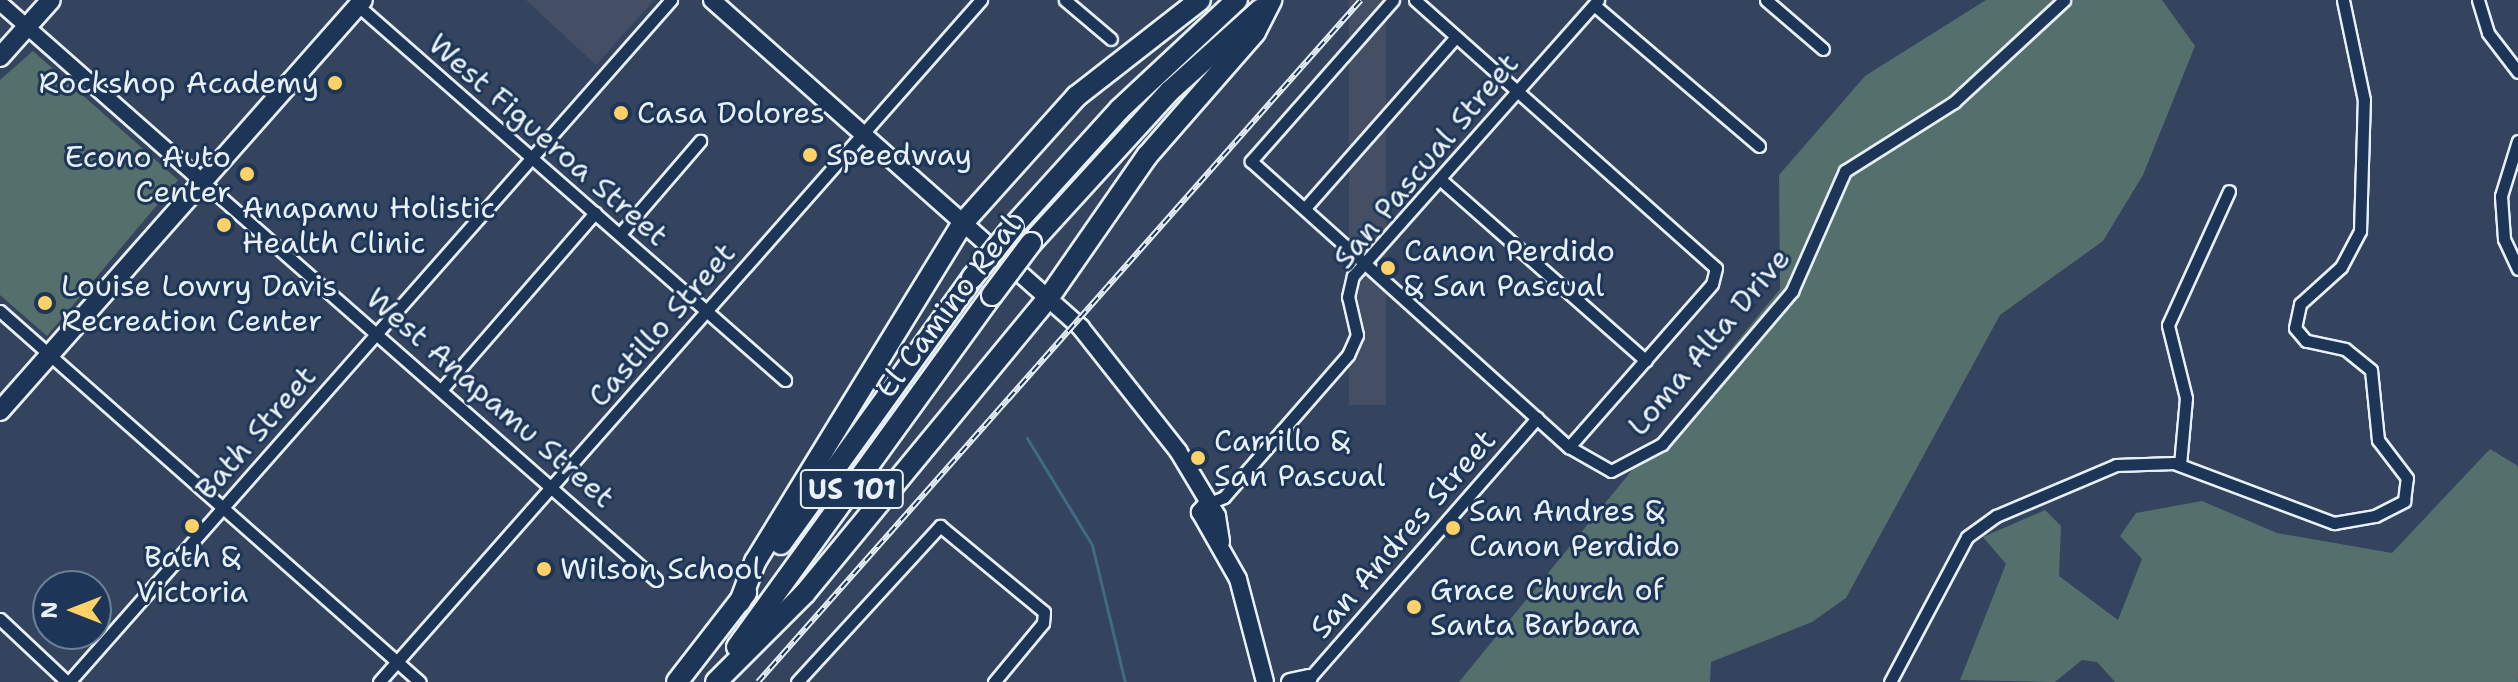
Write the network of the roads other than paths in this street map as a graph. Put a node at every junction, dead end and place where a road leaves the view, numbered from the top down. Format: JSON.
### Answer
{"nodes":[{"id":1,"x":51,"y":0,"type":"edge"},
{"id":2,"x":671,"y":0,"type":"edge"},
{"id":3,"x":712,"y":0,"type":"edge"},
{"id":4,"x":981,"y":0,"type":"edge"},
{"id":5,"x":1065,"y":0,"type":"edge"},
{"id":6,"x":1200,"y":0,"type":"edge"},
{"id":7,"x":1237,"y":0,"type":"edge"},
{"id":8,"x":1271,"y":0,"type":"edge"},
{"id":9,"x":1393,"y":0,"type":"edge"},
{"id":10,"x":1415,"y":0,"type":"edge"},
{"id":11,"x":1766,"y":0,"type":"edge"},
{"id":12,"x":2064,"y":0,"type":"edge"},
{"id":13,"x":2343,"y":0,"type":"edge"},
{"id":14,"x":2478,"y":0,"type":"edge"},
{"id":15,"x":358,"y":2,"type":"edge"},
{"id":16,"x":1596,"y":2,"type":"edge"},
{"id":17,"x":0,"y":3,"type":"edge"},
{"id":18,"x":27,"y":27,"type":"junction"},
{"id":19,"x":1455,"y":38,"type":"junction"},
{"id":20,"x":1111,"y":39,"type":"dead end"},
{"id":21,"x":1823,"y":49,"type":"dead end"},
{"id":22,"x":0,"y":57,"type":"edge"},
{"id":23,"x":2518,"y":72,"type":"edge"},
{"id":24,"x":1516,"y":91,"type":"junction"},
{"id":25,"x":862,"y":134,"type":"junction"},
{"id":26,"x":700,"y":141,"type":"dead end"},
{"id":27,"x":2518,"y":141,"type":"edge"},
{"id":28,"x":1759,"y":146,"type":"dead end"},
{"id":29,"x":532,"y":157,"type":"junction"},
{"id":30,"x":1441,"y":180,"type":"junction"},
{"id":31,"x":203,"y":182,"type":"junction"},
{"id":32,"x":2229,"y":191,"type":"dead end"},
{"id":33,"x":1305,"y":208,"type":"junction"},
{"id":34,"x":595,"y":213,"type":"junction"},
{"id":35,"x":956,"y":218,"type":"junction"},
{"id":36,"x":620,"y":234,"type":"junction"},
{"id":37,"x":1364,"y":264,"type":"junction"},
{"id":38,"x":2518,"y":269,"type":"edge"},
{"id":39,"x":1049,"y":297,"type":"junction"},
{"id":40,"x":0,"y":311,"type":"edge"},
{"id":41,"x":705,"y":312,"type":"junction"},
{"id":42,"x":376,"y":334,"type":"junction"},
{"id":43,"x":49,"y":355,"type":"junction"},
{"id":44,"x":1646,"y":361,"type":"junction"},
{"id":45,"x":785,"y":380,"type":"dead end"},
{"id":46,"x":441,"y":390,"type":"junction"},
{"id":47,"x":0,"y":411,"type":"edge"},
{"id":48,"x":1537,"y":418,"type":"junction"},
{"id":49,"x":1569,"y":447,"type":"junction"},
{"id":50,"x":2180,"y":465,"type":"junction"},
{"id":51,"x":551,"y":487,"type":"junction"},
{"id":52,"x":1207,"y":504,"type":"junction"},
{"id":53,"x":222,"y":509,"type":"junction"},
{"id":54,"x":656,"y":580,"type":"dead end"},
{"id":55,"x":740,"y":602,"type":"junction"},
{"id":56,"x":0,"y":619,"type":"edge"},
{"id":57,"x":397,"y":662,"type":"junction"},
{"id":58,"x":1307,"y":680,"type":"edge"},
{"id":59,"x":1269,"y":681,"type":"edge"},
{"id":60,"x":68,"y":682,"type":"edge"},
{"id":61,"x":379,"y":682,"type":"edge"},
{"id":62,"x":420,"y":682,"type":"edge"},
{"id":63,"x":677,"y":682,"type":"edge"},
{"id":64,"x":713,"y":682,"type":"edge"},
{"id":65,"x":797,"y":682,"type":"edge"},
{"id":66,"x":994,"y":682,"type":"edge"},
{"id":67,"x":1290,"y":682,"type":"edge"},
{"id":68,"x":1890,"y":682,"type":"edge"}],
"edges":[{"from":1,"to":18,"type":"main road"},
{"from":2,"to":29,"type":"street","name":"Bath Street"},
{"from":3,"to":25,"type":"main road"},
{"from":4,"to":25,"type":"street","name":"Castillo Street"},
{"from":5,"to":20,"type":"street"},
{"from":6,"to":35,"type":"highway"},
{"from":7,"to":55,"type":"highway","name":"El Camino Real","number":"US 101","bridge":true},
{"from":8,"to":39,"type":"highway"},
{"from":8,"to":64,"type":"highway","name":"El Camino Real","number":"US 101","bridge":true},
{"from":9,"to":33,"type":"street"},
{"from":10,"to":19,"type":"street"},
{"from":11,"to":21,"type":"street"},
{"from":12,"to":49,"type":"street","name":"Loma Alta Drive"},
{"from":13,"to":50,"type":"street"},
{"from":14,"to":23,"type":"street"},
{"from":15,"to":29,"type":"street","name":"West Figueroa Street"},
{"from":15,"to":31,"type":"main road"},
{"from":16,"to":24,"type":"street","name":"San Pascual Street"},
{"from":16,"to":28,"type":"street"},
{"from":17,"to":18,"type":"street","name":"West Anapamu Street"},
{"from":18,"to":22,"type":"main road"},
{"from":18,"to":31,"type":"street","name":"West Anapamu Street"},
{"from":19,"to":24,"type":"street"},
{"from":19,"to":33,"type":"street"},
{"from":24,"to":30,"type":"street","name":"San Pascual Street"},
{"from":24,"to":44,"type":"street"},
{"from":25,"to":35,"type":"main road"},
{"from":25,"to":41,"type":"street","name":"Castillo Street"},
{"from":26,"to":36,"type":"street"},
{"from":27,"to":38,"type":"street"},
{"from":29,"to":34,"type":"street","name":"West Figueroa Street"},
{"from":29,"to":42,"type":"street","name":"Bath Street"},
{"from":30,"to":37,"type":"street","name":"San Pascual Street"},
{"from":30,"to":44,"type":"street"},
{"from":31,"to":42,"type":"street","name":"West Anapamu Street"},
{"from":31,"to":43,"type":"main road"},
{"from":32,"to":50,"type":"street"},
{"from":33,"to":37,"type":"street"},
{"from":34,"to":36,"type":"street","name":"West Figueroa Street"},
{"from":34,"to":46,"type":"street"},
{"from":35,"to":39,"type":"main road"},
{"from":35,"to":55,"type":"highway"},
{"from":36,"to":41,"type":"street","name":"West Figueroa Street"},
{"from":37,"to":48,"type":"street"},
{"from":37,"to":52,"type":"street","name":"San Pascual Street"},
{"from":39,"to":52,"type":"main road"},
{"from":39,"to":64,"type":"highway"},
{"from":40,"to":43,"type":"street"},
{"from":41,"to":45,"type":"street","name":"West Figueroa Street"},
{"from":41,"to":51,"type":"street","name":"Castillo Street"},
{"from":42,"to":46,"type":"street","name":"West Anapamu Street"},
{"from":42,"to":53,"type":"street","name":"Bath Street"},
{"from":43,"to":47,"type":"main road"},
{"from":43,"to":53,"type":"street"},
{"from":44,"to":49,"type":"street"},
{"from":46,"to":51,"type":"street","name":"West Anapamu Street"},
{"from":48,"to":49,"type":"street"},
{"from":48,"to":58,"type":"street","name":"San Andres Street"},
{"from":50,"to":68,"type":"street"},
{"from":51,"to":54,"type":"street","name":"West Anapamu Street"},
{"from":51,"to":57,"type":"street","name":"Castillo Street"},
{"from":52,"to":59,"type":"main road"},
{"from":53,"to":57,"type":"street"},
{"from":53,"to":60,"type":"street","name":"Bath Street"},
{"from":55,"to":63,"type":"highway","name":"El Camino Real","number":"US 101"},
{"from":56,"to":60,"type":"street"},
{"from":57,"to":61,"type":"street","name":"Castillo Street"},
{"from":57,"to":62,"type":"street"},
{"from":58,"to":67,"type":"main road"},
{"from":65,"to":66,"type":"street"}]}
